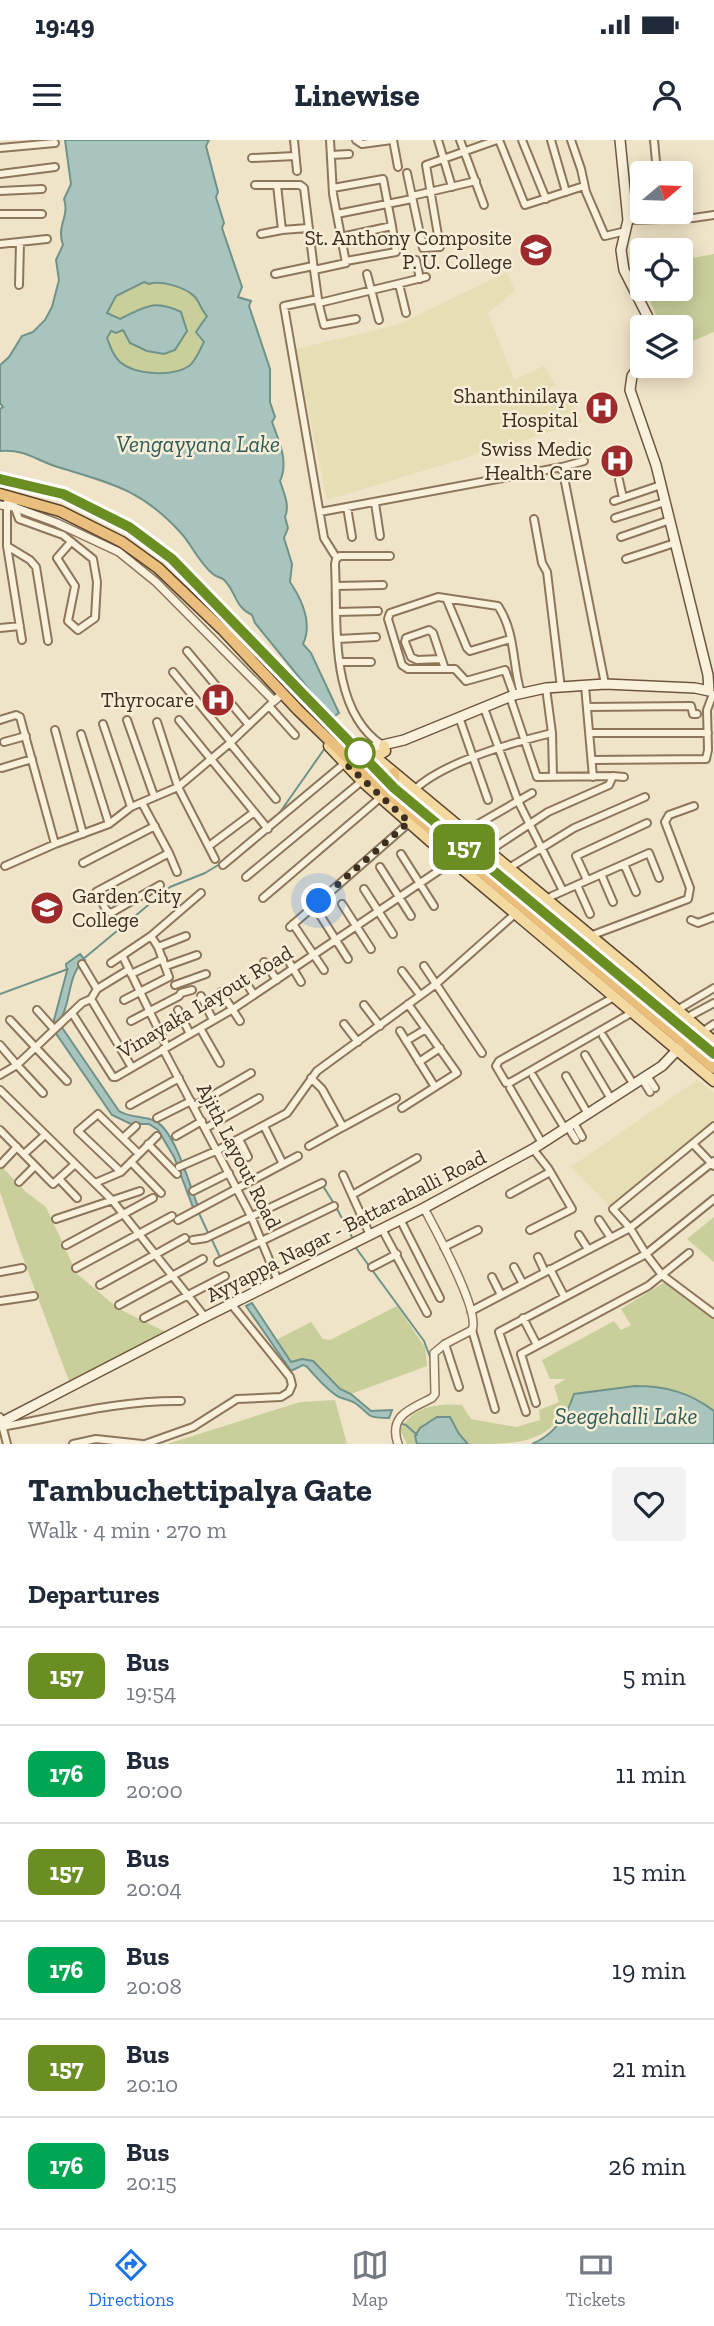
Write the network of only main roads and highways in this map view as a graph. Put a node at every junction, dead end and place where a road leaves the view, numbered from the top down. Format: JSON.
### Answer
{"nodes":[{"id":1,"x":620,"y":140,"type":"edge"},
{"id":2,"x":647,"y":315,"type":"edge"},
{"id":3,"x":632,"y":378,"type":"edge"},
{"id":4,"x":0,"y":479,"type":"edge"},
{"id":5,"x":7,"y":501,"type":"edge"},
{"id":6,"x":712,"y":693,"type":"edge"},
{"id":7,"x":320,"y":731,"type":"junction"},
{"id":8,"x":384,"y":746,"type":"junction"},
{"id":9,"x":357,"y":751,"type":"junction"},
{"id":10,"x":394,"y":774,"type":"junction"},
{"id":11,"x":394,"y":788,"type":"junction"},
{"id":12,"x":688,"y":1040,"type":"junction"},
{"id":13,"x":714,"y":1042,"type":"edge"},
{"id":14,"x":714,"y":1054,"type":"edge"},
{"id":15,"x":714,"y":1068,"type":"edge"},
{"id":16,"x":714,"y":1081,"type":"edge"},
{"id":17,"x":1,"y":1422,"type":"edge"}],
"edges":[{"from":1,"to":2,"type":"main road"},
{"from":3,"to":6,"type":"main road"},
{"from":4,"to":9,"type":"highway"},
{"from":5,"to":7,"type":"highway"},
{"from":6,"to":8,"type":"main road"},
{"from":7,"to":12,"type":"highway"},
{"from":7,"to":12,"type":"main road"},
{"from":8,"to":9,"type":"main road"},
{"from":8,"to":10,"type":"main road"},
{"from":9,"to":11,"type":"highway"},
{"from":10,"to":11,"type":"highway"},
{"from":10,"to":12,"type":"main road"},
{"from":11,"to":12,"type":"highway"},
{"from":12,"to":13,"type":"main road"},
{"from":12,"to":14,"type":"highway"},
{"from":12,"to":15,"type":"highway"},
{"from":12,"to":16,"type":"main road"},
{"from":12,"to":17,"type":"main road","name":"Ayyappa Nagar - Battarahalli Road"}]}
